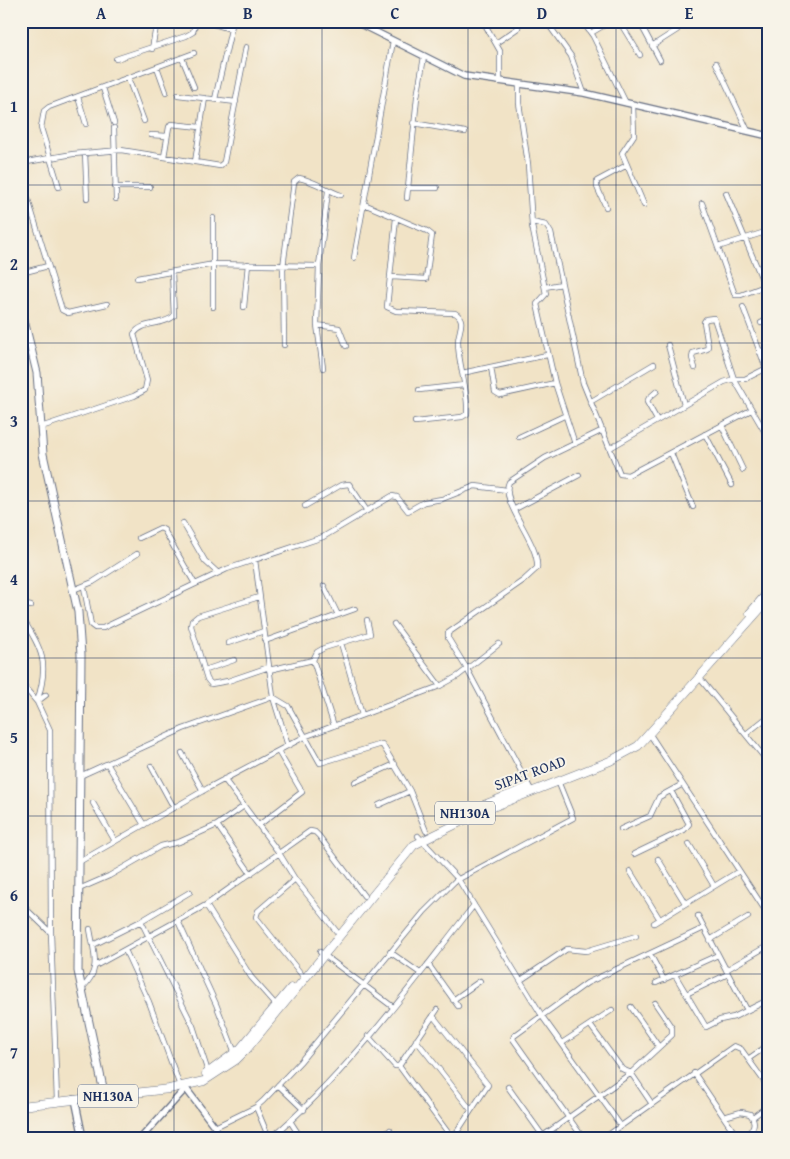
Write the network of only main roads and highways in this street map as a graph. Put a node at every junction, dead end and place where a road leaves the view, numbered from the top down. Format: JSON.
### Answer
{"nodes":[{"id":1,"x":21,"y":308,"type":"edge"},
{"id":2,"x":769,"y":591,"type":"edge"},
{"id":3,"x":768,"y":600,"type":"edge"},
{"id":4,"x":698,"y":677,"type":"junction"},
{"id":5,"x":649,"y":733,"type":"junction"},
{"id":6,"x":530,"y":789,"type":"junction"},
{"id":7,"x":420,"y":838,"type":"junction"},
{"id":8,"x":322,"y":954,"type":"junction"},
{"id":9,"x":237,"y":1055,"type":"junction"},
{"id":10,"x":105,"y":1097,"type":"junction"},
{"id":11,"x":21,"y":1106,"type":"edge"}],
"edges":[{"from":1,"to":10,"type":"main road"},
{"from":2,"to":4,"type":"highway","name":"SIPAT ROAD","number":"NH130A"},
{"from":3,"to":4,"type":"highway","name":"SIPAT ROAD","number":"NH130A"},
{"from":4,"to":5,"type":"highway","name":"SIPAT ROAD","number":"NH130A"},
{"from":5,"to":6,"type":"highway","name":"SIPAT ROAD","number":"NH130A"},
{"from":5,"to":6,"type":"highway","name":"SIPAT ROAD","number":"NH130A"},
{"from":6,"to":7,"type":"highway","name":"SIPAT ROAD","number":"NH130A"},
{"from":6,"to":7,"type":"highway","name":"SIPAT ROAD","number":"NH130A"},
{"from":7,"to":8,"type":"highway","name":"SIPAT ROAD","number":"NH130A"},
{"from":7,"to":8,"type":"highway","name":"SIPAT ROAD","number":"NH130A"},
{"from":8,"to":9,"type":"highway","name":"SIPAT ROAD","number":"NH130A"},
{"from":8,"to":9,"type":"highway","name":"SIPAT ROAD","number":"NH130A"},
{"from":9,"to":10,"type":"highway","name":"SIPAT ROAD","number":"NH130A"},
{"from":10,"to":11,"type":"highway","name":"SIPAT ROAD","number":"NH130A"}]}
